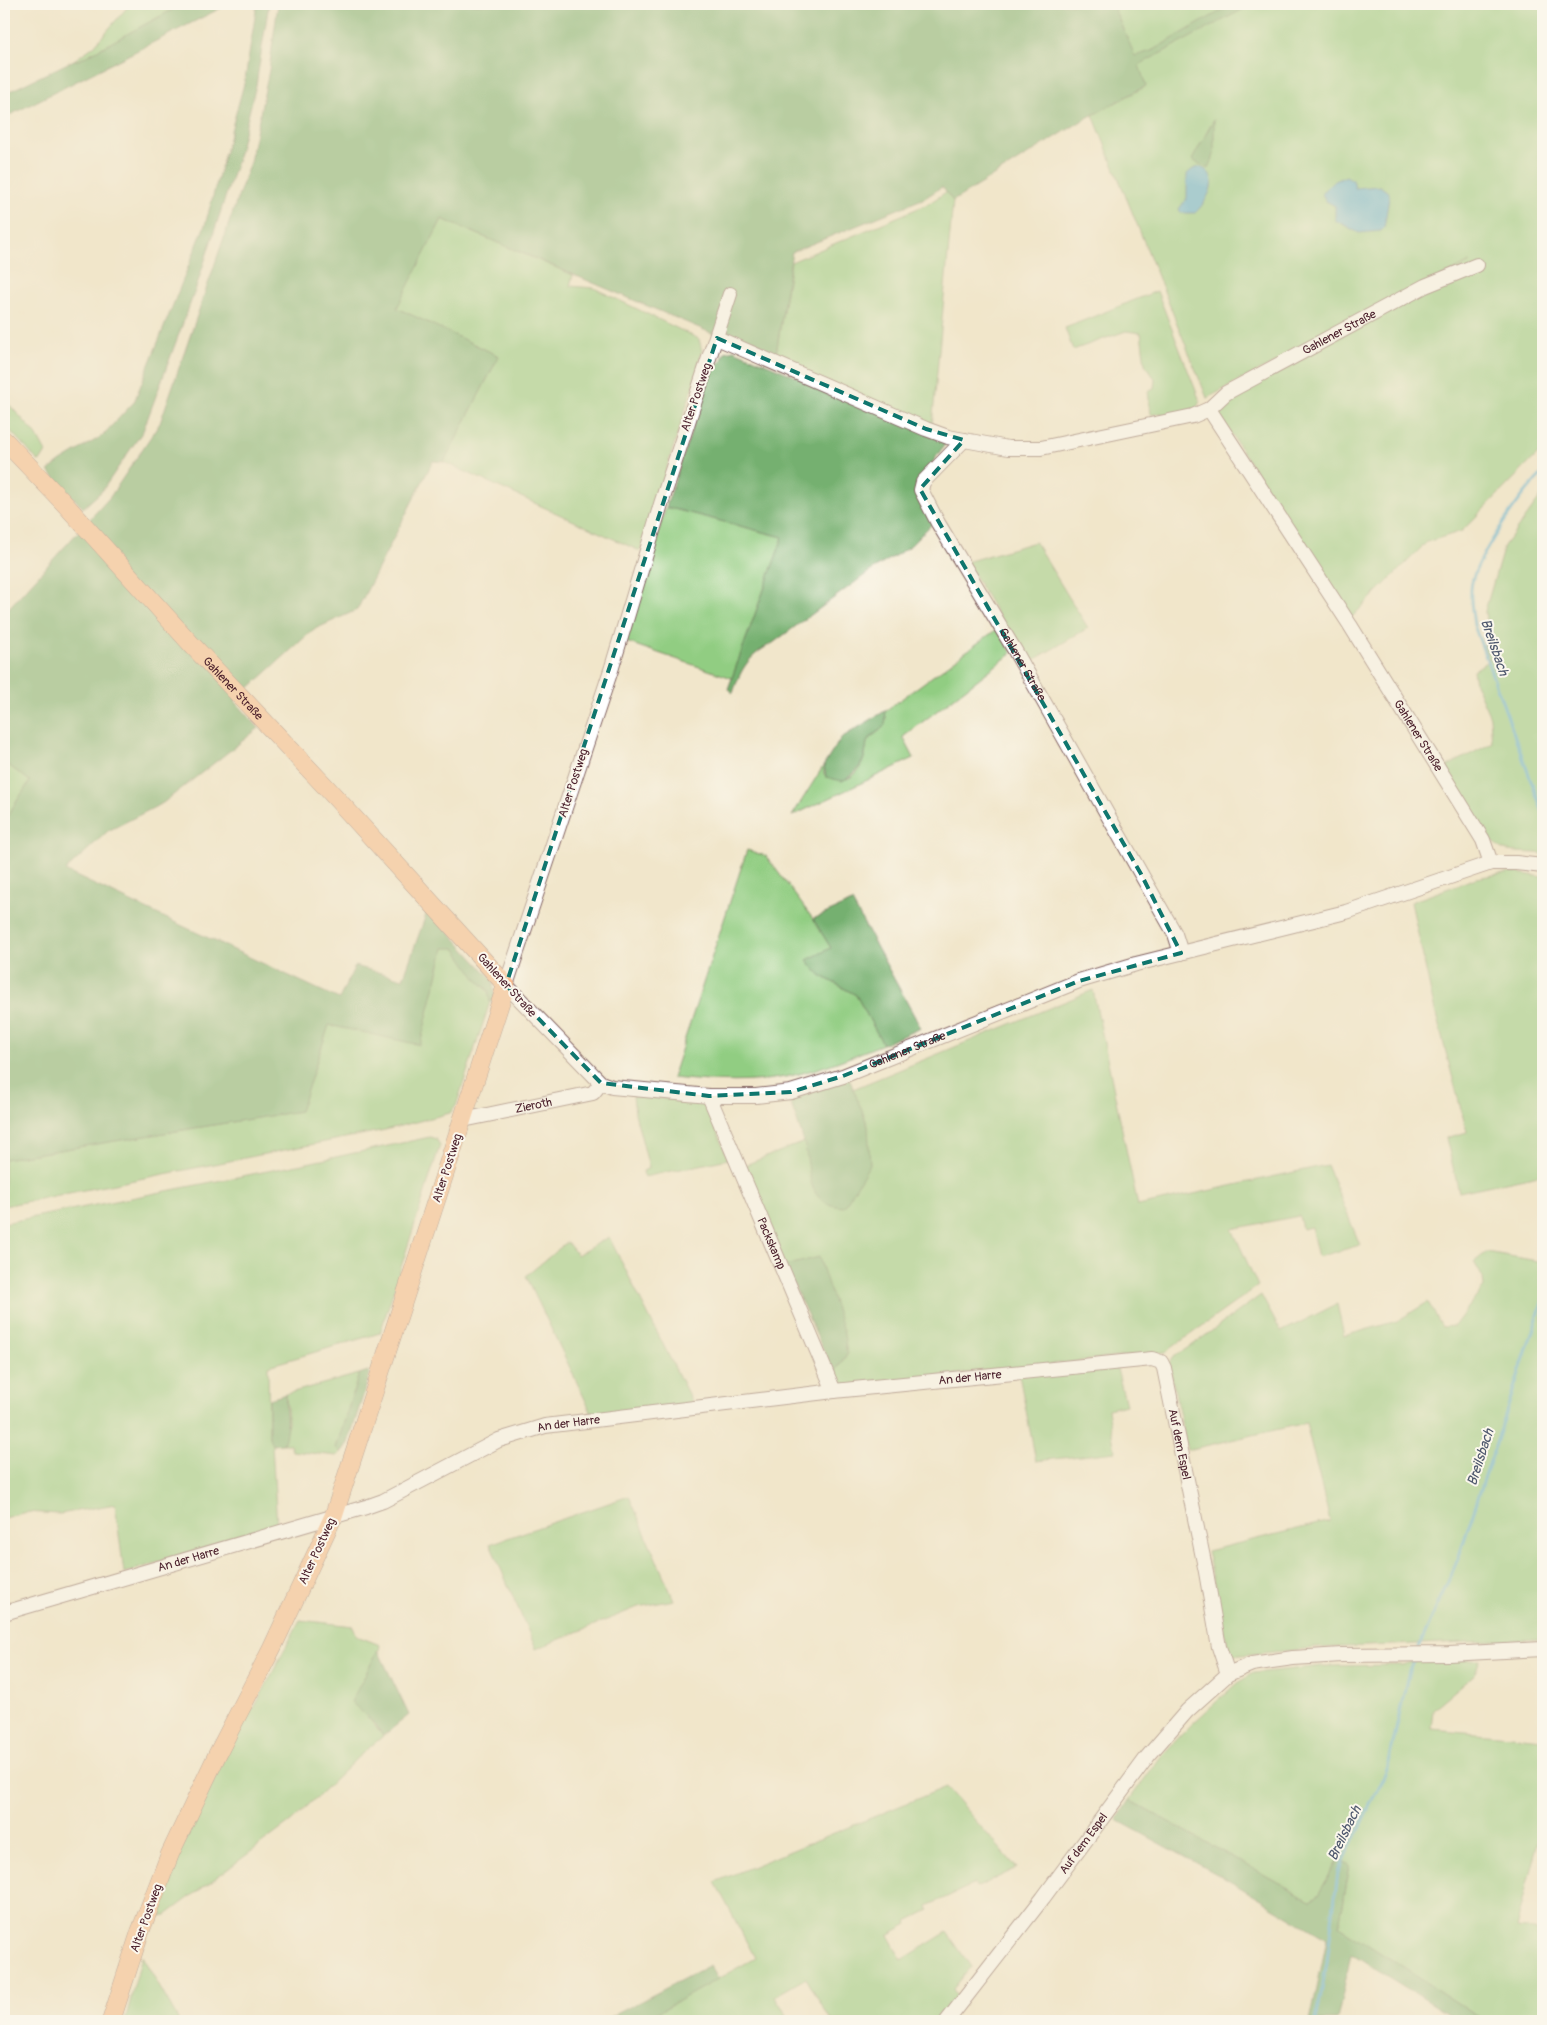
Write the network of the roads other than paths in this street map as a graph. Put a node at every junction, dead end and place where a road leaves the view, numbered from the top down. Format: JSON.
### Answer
{"nodes":[{"id":1,"x":1477,"y":265,"type":"dead end"},
{"id":2,"x":730,"y":294,"type":"dead end"},
{"id":3,"x":717,"y":338,"type":"junction"},
{"id":4,"x":1209,"y":409,"type":"junction"},
{"id":5,"x":4,"y":440,"type":"edge"},
{"id":6,"x":964,"y":440,"type":"junction"},
{"id":7,"x":1491,"y":863,"type":"junction"},
{"id":8,"x":1543,"y":866,"type":"edge"},
{"id":9,"x":1181,"y":952,"type":"junction"},
{"id":10,"x":506,"y":985,"type":"junction"},
{"id":11,"x":601,"y":1083,"type":"junction"},
{"id":12,"x":709,"y":1096,"type":"junction"},
{"id":13,"x":463,"y":1120,"type":"junction"},
{"id":14,"x":1161,"y":1362,"type":"joint"},
{"id":15,"x":834,"y":1391,"type":"junction"},
{"id":16,"x":334,"y":1515,"type":"junction"},
{"id":17,"x":4,"y":1613,"type":"edge"},
{"id":18,"x":1543,"y":1649,"type":"edge"},
{"id":19,"x":1228,"y":1674,"type":"junction"},
{"id":20,"x":110,"y":2021,"type":"edge"},
{"id":21,"x":947,"y":2021,"type":"edge"}],
"edges":[{"from":1,"to":4,"type":"street","name":"Gahlener Straße"},
{"from":2,"to":3,"type":"street","name":"Alter Postweg"},
{"from":3,"to":6,"type":"street","name":"Gahlener Straße"},
{"from":3,"to":10,"type":"street","name":"Alter Postweg"},
{"from":4,"to":6,"type":"street","name":"Gahlener Straße"},
{"from":4,"to":7,"type":"street","name":"Gahlener Straße"},
{"from":5,"to":10,"type":"main road","name":"Gahlener Straße"},
{"from":6,"to":9,"type":"street","name":"Gahlener Straße"},
{"from":7,"to":8,"type":"street","name":"Gahlener Straße"},
{"from":7,"to":9,"type":"street","name":"Gahlener Straße"},
{"from":9,"to":12,"type":"street","name":"Gahlener Straße"},
{"from":10,"to":11,"type":"street","name":"Gahlener Straße"},
{"from":10,"to":13,"type":"main road","name":"Alter Postweg"},
{"from":11,"to":12,"type":"street","name":"Gahlener Straße"},
{"from":11,"to":13,"type":"street","name":"Zieroth"},
{"from":12,"to":15,"type":"street","name":"Packskamp"},
{"from":13,"to":16,"type":"main road","name":"Alter Postweg"},
{"from":14,"to":15,"type":"street","name":"An der Harre"},
{"from":14,"to":19,"type":"street","name":"Auf dem Espel"},
{"from":15,"to":16,"type":"street","name":"An der Harre"},
{"from":16,"to":17,"type":"street","name":"An der Harre"},
{"from":16,"to":20,"type":"main road","name":"Alter Postweg"},
{"from":18,"to":19,"type":"street","name":"Auf dem Espel"},
{"from":19,"to":21,"type":"street","name":"Auf dem Espel"}]}
